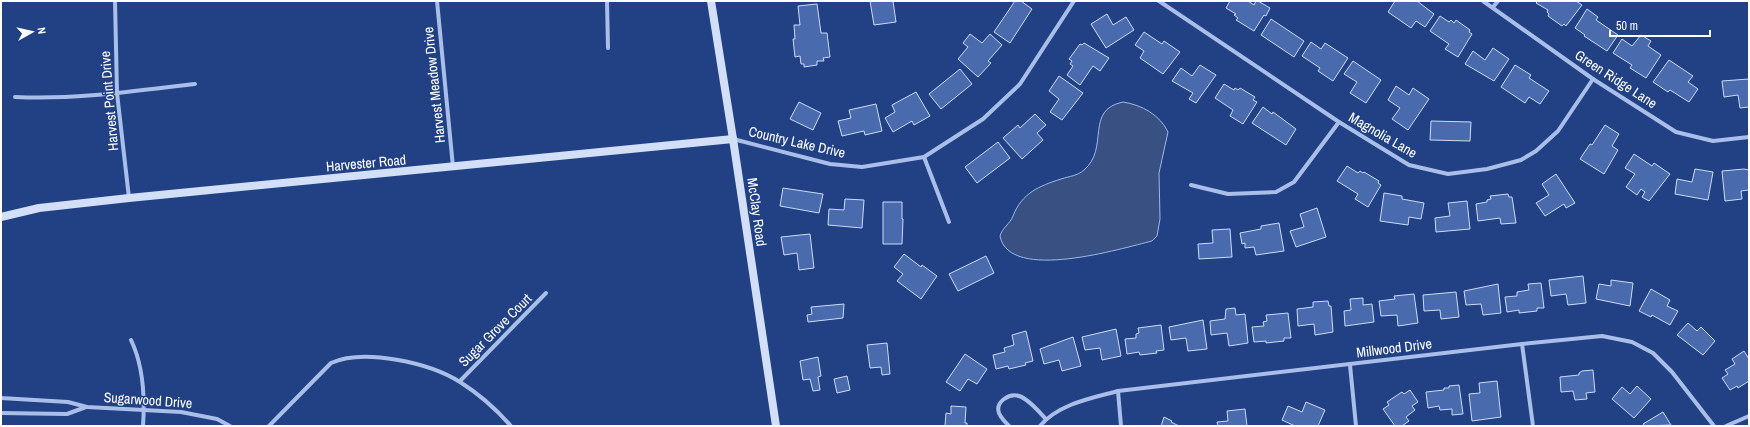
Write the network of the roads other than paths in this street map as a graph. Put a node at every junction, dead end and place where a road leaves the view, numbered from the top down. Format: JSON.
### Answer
{"nodes":[{"id":1,"x":115,"y":1,"type":"edge"},
{"id":2,"x":437,"y":1,"type":"edge"},
{"id":3,"x":607,"y":1,"type":"edge"},
{"id":4,"x":711,"y":1,"type":"edge"},
{"id":5,"x":1074,"y":1,"type":"edge"},
{"id":6,"x":1159,"y":1,"type":"edge"},
{"id":7,"x":1483,"y":1,"type":"edge"},
{"id":8,"x":1498,"y":1,"type":"edge"},
{"id":9,"x":1493,"y":7,"type":"junction"},
{"id":10,"x":608,"y":48,"type":"dead end"},
{"id":11,"x":1593,"y":79,"type":"junction"},
{"id":12,"x":194,"y":84,"type":"dead end"},
{"id":13,"x":117,"y":93,"type":"junction"},
{"id":14,"x":15,"y":97,"type":"dead end"},
{"id":15,"x":1339,"y":122,"type":"junction"},
{"id":16,"x":1749,"y":137,"type":"edge"},
{"id":17,"x":733,"y":139,"type":"junction"},
{"id":18,"x":924,"y":157,"type":"junction"},
{"id":19,"x":453,"y":168,"type":"junction"},
{"id":20,"x":1191,"y":185,"type":"dead end"},
{"id":21,"x":129,"y":198,"type":"junction"},
{"id":22,"x":1,"y":217,"type":"edge"},
{"id":23,"x":949,"y":222,"type":"dead end"},
{"id":24,"x":546,"y":293,"type":"dead end"},
{"id":25,"x":131,"y":340,"type":"dead end"},
{"id":26,"x":1522,"y":344,"type":"junction"},
{"id":27,"x":1350,"y":365,"type":"junction"},
{"id":28,"x":460,"y":381,"type":"junction"},
{"id":29,"x":1118,"y":391,"type":"junction"},
{"id":30,"x":1,"y":398,"type":"edge"},
{"id":31,"x":87,"y":407,"type":"junction"},
{"id":32,"x":144,"y":410,"type":"junction"},
{"id":33,"x":1,"y":413,"type":"edge"},
{"id":34,"x":1749,"y":416,"type":"edge"},
{"id":35,"x":1046,"y":419,"type":"junction"},
{"id":36,"x":143,"y":426,"type":"edge"},
{"id":37,"x":230,"y":426,"type":"edge"},
{"id":38,"x":269,"y":426,"type":"edge"},
{"id":39,"x":511,"y":426,"type":"edge"},
{"id":40,"x":776,"y":426,"type":"edge"},
{"id":41,"x":1009,"y":426,"type":"edge"},
{"id":42,"x":1040,"y":426,"type":"edge"},
{"id":43,"x":1121,"y":426,"type":"edge"},
{"id":44,"x":1356,"y":426,"type":"edge"},
{"id":45,"x":1533,"y":426,"type":"edge"},
{"id":46,"x":1714,"y":426,"type":"edge"},
{"id":47,"x":1726,"y":426,"type":"edge"}],
"edges":[{"from":1,"to":13,"type":"street","name":"Harvest Point Drive"},
{"from":2,"to":19,"type":"street","name":"Harvest Meadow Drive"},
{"from":3,"to":10,"type":"street"},
{"from":4,"to":17,"type":"main road","name":"McClay Road"},
{"from":5,"to":18,"type":"street","name":"Country Lake Drive"},
{"from":6,"to":15,"type":"street","name":"Magnolia Lane"},
{"from":7,"to":9,"type":"street","name":"Green Ridge Lane"},
{"from":8,"to":9,"type":"street"},
{"from":9,"to":11,"type":"street","name":"Green Ridge Lane"},
{"from":11,"to":15,"type":"street","name":"Magnolia Lane"},
{"from":11,"to":16,"type":"street","name":"Green Ridge Lane"},
{"from":12,"to":13,"type":"street"},
{"from":13,"to":14,"type":"street"},
{"from":13,"to":21,"type":"street","name":"Harvest Point Drive"},
{"from":15,"to":20,"type":"street"},
{"from":17,"to":18,"type":"street","name":"Country Lake Drive"},
{"from":17,"to":19,"type":"main road","name":"Harvester Road"},
{"from":17,"to":40,"type":"main road","name":"McClay Road"},
{"from":18,"to":23,"type":"street"},
{"from":19,"to":21,"type":"main road","name":"Harvester Road"},
{"from":21,"to":22,"type":"main road","name":"Harvester Road"},
{"from":24,"to":28,"type":"street","name":"Sugar Grove Court"},
{"from":25,"to":32,"type":"street"},
{"from":26,"to":27,"type":"street","name":"Millwood Drive"},
{"from":26,"to":45,"type":"street"},
{"from":26,"to":46,"type":"street","name":"Millwood Drive"},
{"from":27,"to":29,"type":"street","name":"Millwood Drive"},
{"from":27,"to":44,"type":"street"},
{"from":28,"to":38,"type":"street"},
{"from":28,"to":39,"type":"street"},
{"from":29,"to":35,"type":"street","name":"Millwood Drive"},
{"from":29,"to":43,"type":"street"},
{"from":30,"to":31,"type":"street","name":"Sugarwood Drive"},
{"from":31,"to":32,"type":"street","name":"Sugarwood Drive"},
{"from":31,"to":33,"type":"street","name":"Sugarwood Drive"},
{"from":32,"to":36,"type":"street"},
{"from":32,"to":37,"type":"street","name":"Sugarwood Drive"},
{"from":34,"to":47,"type":"street"},
{"from":35,"to":41,"type":"street"},
{"from":35,"to":42,"type":"street","name":"Millwood Drive"}]}
